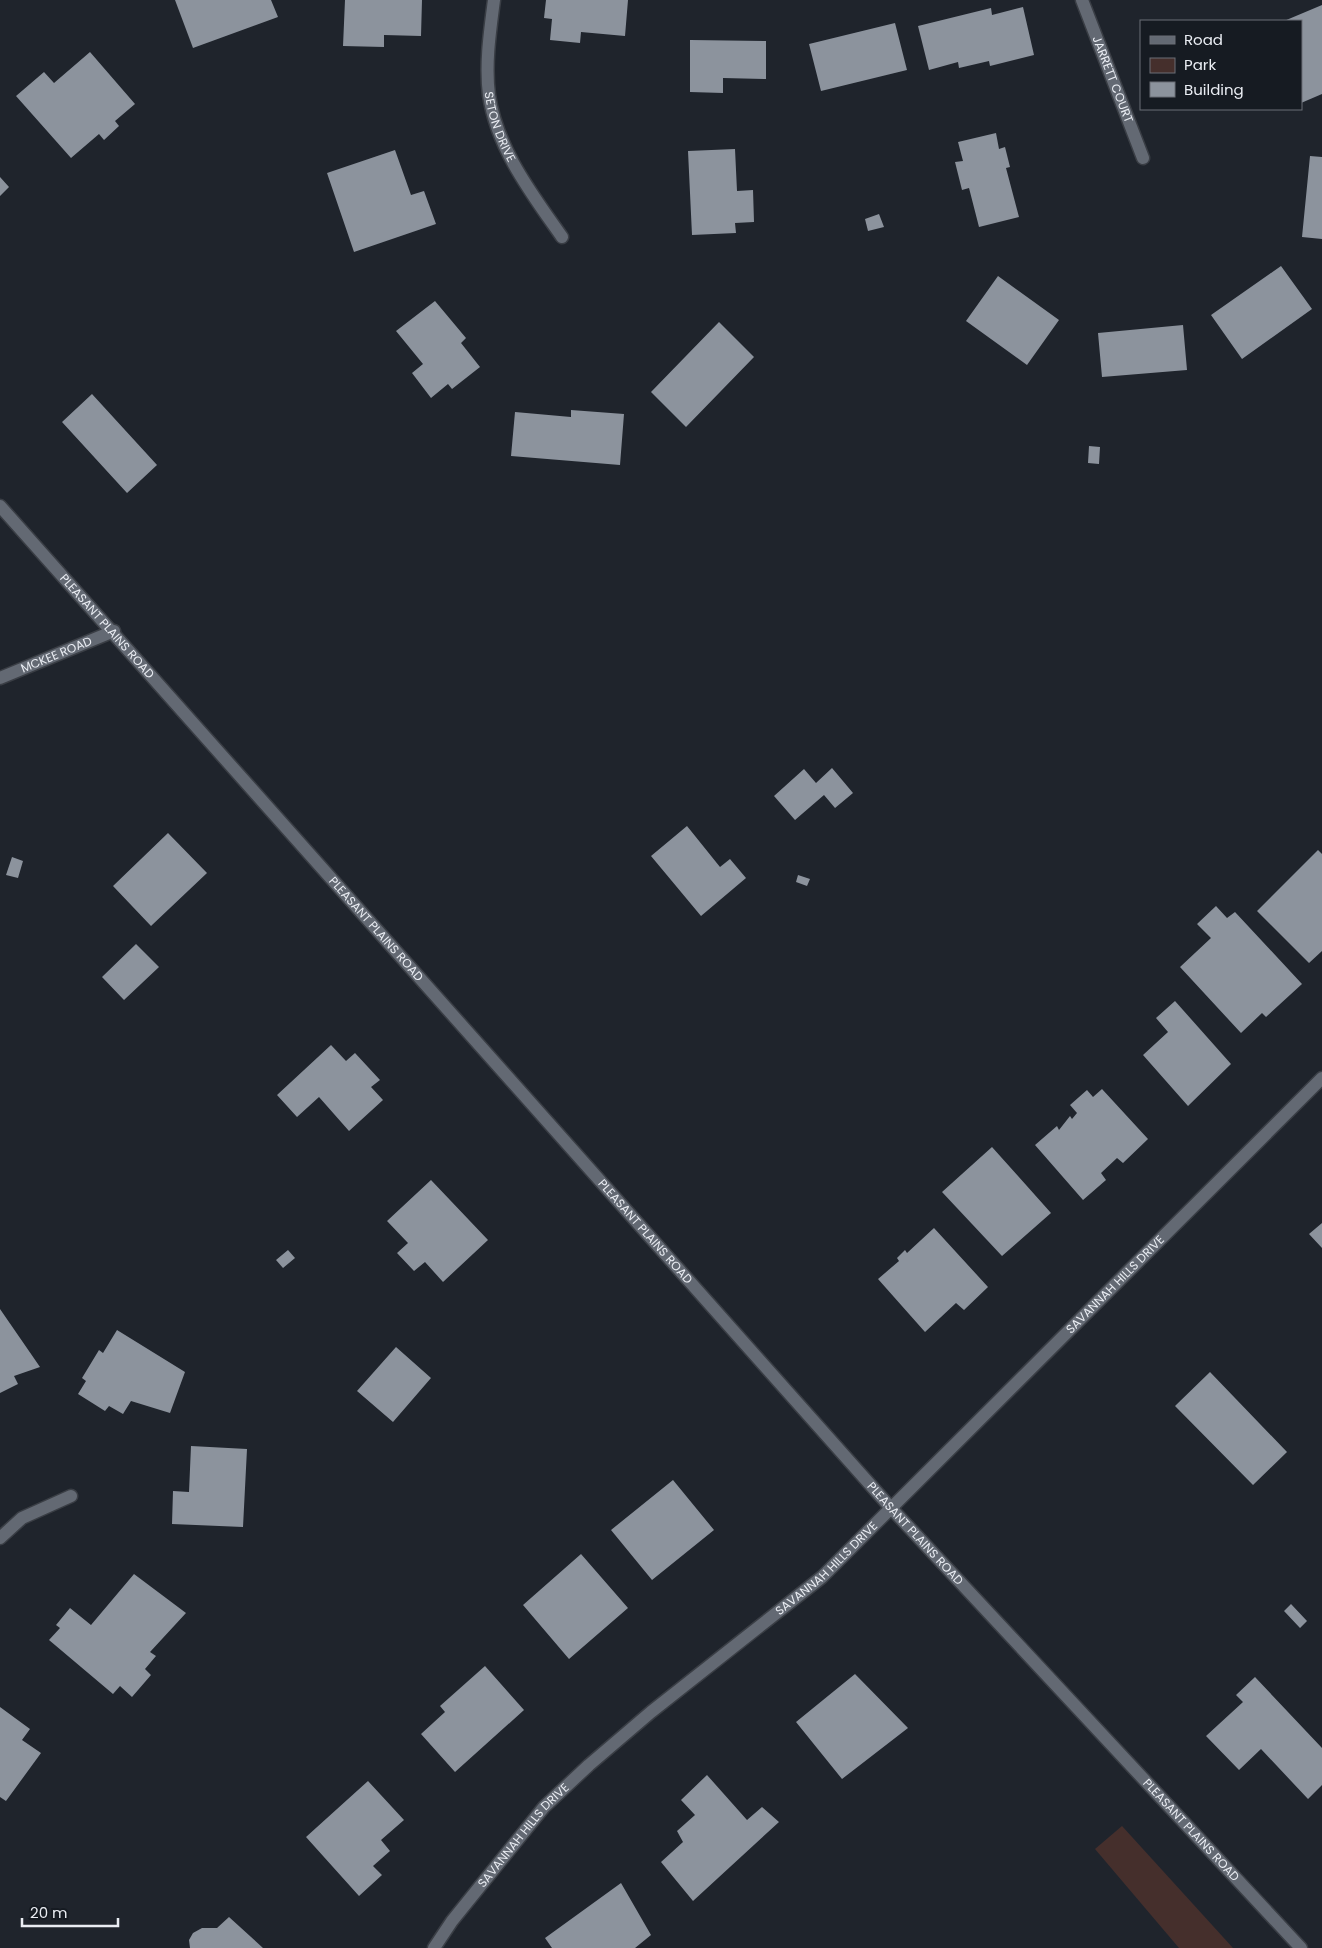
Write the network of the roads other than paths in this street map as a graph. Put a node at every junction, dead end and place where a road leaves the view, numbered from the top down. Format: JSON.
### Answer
{"nodes":[{"id":1,"x":494,"y":0,"type":"edge"},
{"id":2,"x":1082,"y":0,"type":"edge"},
{"id":3,"x":1143,"y":158,"type":"dead end"},
{"id":4,"x":562,"y":237,"type":"dead end"},
{"id":5,"x":0,"y":506,"type":"edge"},
{"id":6,"x":114,"y":631,"type":"junction"},
{"id":7,"x":0,"y":678,"type":"edge"},
{"id":8,"x":1322,"y":1078,"type":"edge"},
{"id":9,"x":71,"y":1496,"type":"dead end"},
{"id":10,"x":891,"y":1508,"type":"junction"},
{"id":11,"x":0,"y":1538,"type":"edge"},
{"id":12,"x":434,"y":1948,"type":"edge"},
{"id":13,"x":1301,"y":1948,"type":"edge"}],
"edges":[{"from":1,"to":4,"type":"street","name":"SETON DRIVE"},
{"from":2,"to":3,"type":"street","name":"JARRETT COURT"},
{"from":5,"to":6,"type":"street","name":"PLEASANT PLAINS ROAD"},
{"from":6,"to":7,"type":"street","name":"MCKEE ROAD"},
{"from":6,"to":10,"type":"street","name":"PLEASANT PLAINS ROAD"},
{"from":8,"to":10,"type":"street","name":"SAVANNAH HILLS DRIVE"},
{"from":9,"to":11,"type":"street"},
{"from":10,"to":12,"type":"street","name":"SAVANNAH HILLS DRIVE"},
{"from":10,"to":13,"type":"street","name":"PLEASANT PLAINS ROAD"}]}
